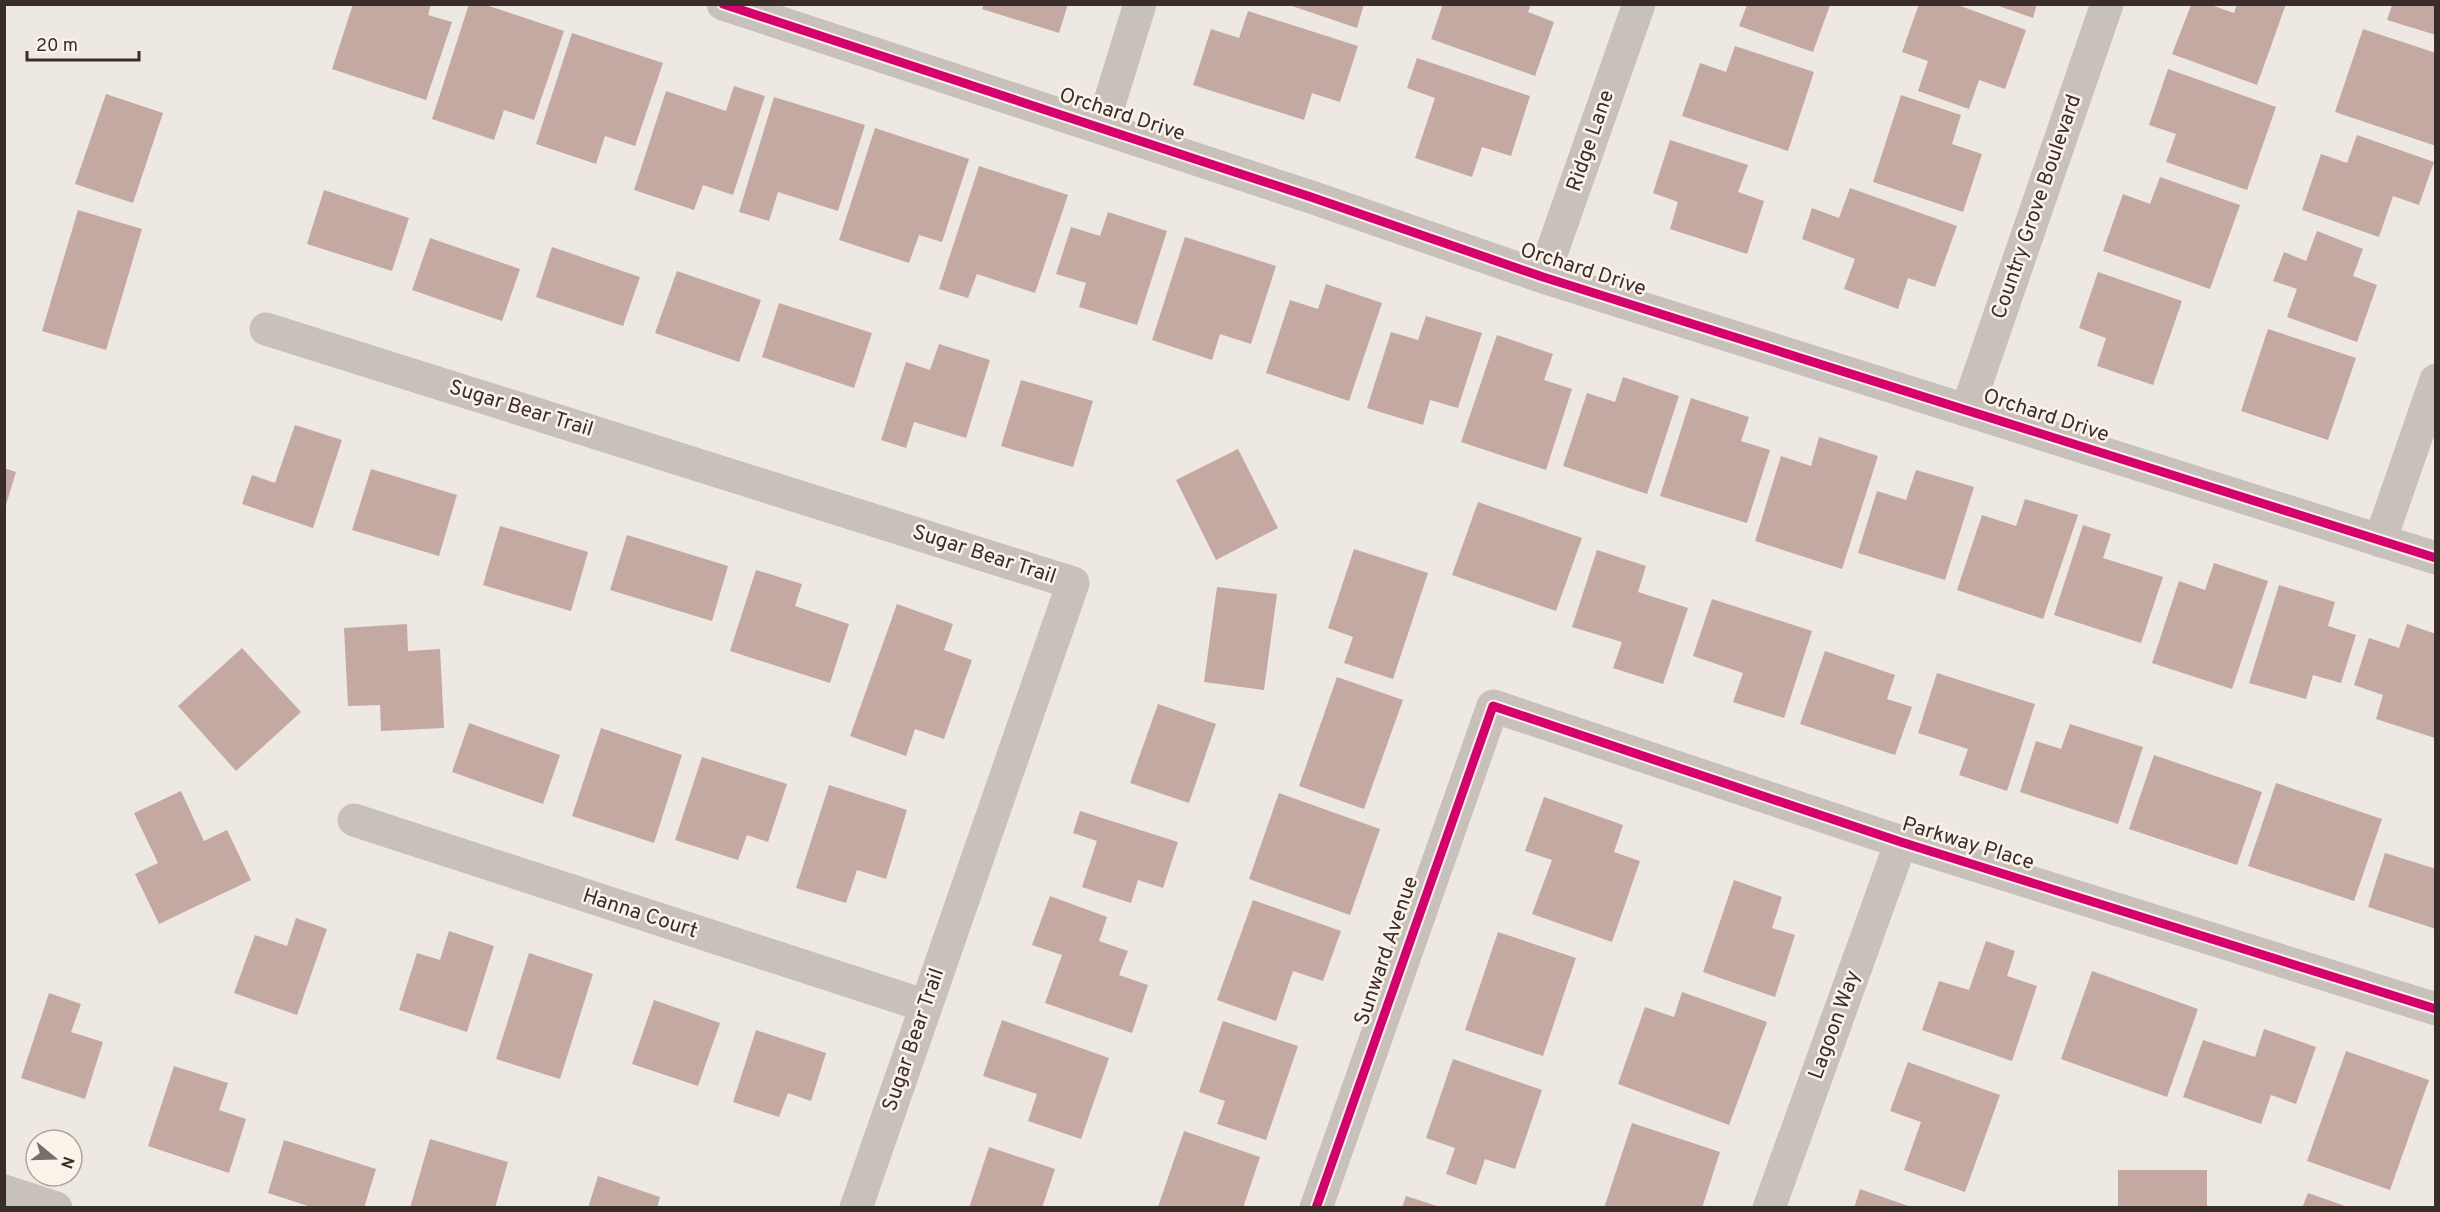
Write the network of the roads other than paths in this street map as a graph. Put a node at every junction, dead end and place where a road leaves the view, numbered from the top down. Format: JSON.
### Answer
{"nodes":[{"id":1,"x":723,"y":4,"type":"edge"},
{"id":2,"x":1140,"y":4,"type":"edge"},
{"id":3,"x":1639,"y":4,"type":"edge"},
{"id":4,"x":2107,"y":4,"type":"edge"},
{"id":5,"x":1102,"y":127,"type":"junction"},
{"id":6,"x":1543,"y":277,"type":"junction"},
{"id":7,"x":266,"y":329,"type":"dead end"},
{"id":8,"x":2436,"y":380,"type":"edge"},
{"id":9,"x":1967,"y":410,"type":"junction"},
{"id":10,"x":2380,"y":541,"type":"junction"},
{"id":11,"x":2436,"y":558,"type":"edge"},
{"id":12,"x":1493,"y":706,"type":"joint"},
{"id":13,"x":354,"y":820,"type":"dead end"},
{"id":14,"x":1901,"y":842,"type":"junction"},
{"id":15,"x":926,"y":1006,"type":"junction"},
{"id":16,"x":2436,"y":1009,"type":"edge"},
{"id":17,"x":4,"y":1191,"type":"edge"},
{"id":18,"x":56,"y":1208,"type":"edge"},
{"id":19,"x":856,"y":1208,"type":"edge"},
{"id":20,"x":1316,"y":1208,"type":"edge"},
{"id":21,"x":1769,"y":1208,"type":"edge"}],
"edges":[{"from":1,"to":5,"type":"street","name":"Orchard Drive"},
{"from":2,"to":5,"type":"street"},
{"from":3,"to":6,"type":"street","name":"Ridge Lane"},
{"from":4,"to":9,"type":"street","name":"Country Grove Boulevard"},
{"from":5,"to":6,"type":"street","name":"Orchard Drive"},
{"from":6,"to":9,"type":"street","name":"Orchard Drive"},
{"from":7,"to":15,"type":"street","name":"Sugar Bear Trail"},
{"from":8,"to":10,"type":"street"},
{"from":9,"to":10,"type":"street","name":"Orchard Drive"},
{"from":10,"to":11,"type":"street","name":"Orchard Drive"},
{"from":12,"to":14,"type":"street","name":"Parkway Place"},
{"from":12,"to":20,"type":"street","name":"Sunward Avenue"},
{"from":13,"to":15,"type":"street","name":"Hanna Court"},
{"from":14,"to":16,"type":"street","name":"Parkway Place"},
{"from":14,"to":21,"type":"street","name":"Lagoon Way"},
{"from":15,"to":19,"type":"street","name":"Sugar Bear Trail"},
{"from":17,"to":18,"type":"street"}]}
